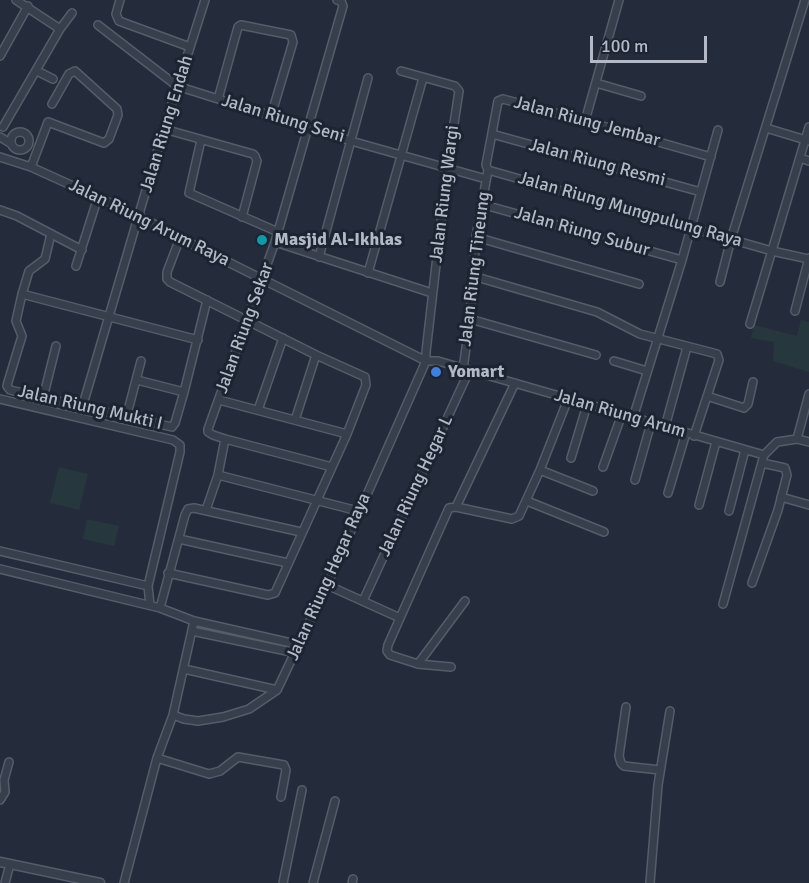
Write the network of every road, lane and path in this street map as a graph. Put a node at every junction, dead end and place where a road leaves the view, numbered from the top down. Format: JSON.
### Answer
{"nodes":[{"id":1,"x":16,"y":0,"type":"edge"},
{"id":2,"x":120,"y":0,"type":"edge"},
{"id":3,"x":205,"y":0,"type":"edge"},
{"id":4,"x":337,"y":0,"type":"edge"},
{"id":5,"x":619,"y":0,"type":"edge"},
{"id":6,"x":804,"y":2,"type":"edge"},
{"id":7,"x":28,"y":6,"type":"junction"},
{"id":8,"x":72,"y":13,"type":"dead end"},
{"id":9,"x":98,"y":25,"type":"dead end"},
{"id":10,"x":60,"y":28,"type":"junction"},
{"id":11,"x":190,"y":47,"type":"junction"},
{"id":12,"x":0,"y":56,"type":"edge"},
{"id":13,"x":37,"y":71,"type":"junction"},
{"id":14,"x":400,"y":71,"type":"dead end"},
{"id":15,"x":368,"y":78,"type":"dead end"},
{"id":16,"x":423,"y":78,"type":"junction"},
{"id":17,"x":53,"y":79,"type":"dead end"},
{"id":18,"x":596,"y":83,"type":"junction"},
{"id":19,"x":177,"y":86,"type":"junction"},
{"id":20,"x":641,"y":96,"type":"dead end"},
{"id":21,"x":218,"y":99,"type":"junction"},
{"id":22,"x":52,"y":104,"type":"dead end"},
{"id":23,"x":272,"y":116,"type":"junction"},
{"id":24,"x":585,"y":121,"type":"junction"},
{"id":25,"x":2,"y":126,"type":"edge"},
{"id":26,"x":809,"y":127,"type":"edge"},
{"id":27,"x":309,"y":128,"type":"junction"},
{"id":28,"x":766,"y":128,"type":"junction"},
{"id":29,"x":164,"y":129,"type":"junction"},
{"id":30,"x":718,"y":130,"type":"dead end"},
{"id":31,"x":14,"y":134,"type":"junction"},
{"id":32,"x":492,"y":134,"type":"junction"},
{"id":33,"x":0,"y":137,"type":"edge"},
{"id":34,"x":201,"y":140,"type":"junction"},
{"id":35,"x":807,"y":140,"type":"edge"},
{"id":36,"x":351,"y":141,"type":"junction"},
{"id":37,"x":29,"y":142,"type":"junction"},
{"id":38,"x":10,"y":143,"type":"junction"},
{"id":39,"x":39,"y":143,"type":"junction"},
{"id":40,"x":17,"y":150,"type":"junction"},
{"id":41,"x":402,"y":155,"type":"junction"},
{"id":42,"x":0,"y":157,"type":"edge"},
{"id":43,"x":711,"y":157,"type":"junction"},
{"id":44,"x":800,"y":158,"type":"junction"},
{"id":45,"x":809,"y":161,"type":"edge"},
{"id":46,"x":28,"y":166,"type":"junction"},
{"id":47,"x":447,"y":169,"type":"junction"},
{"id":48,"x":488,"y":170,"type":"junction"},
{"id":49,"x":486,"y":179,"type":"junction"},
{"id":50,"x":701,"y":192,"type":"junction"},
{"id":51,"x":98,"y":197,"type":"junction"},
{"id":52,"x":481,"y":204,"type":"junction"},
{"id":53,"x":0,"y":210,"type":"edge"},
{"id":54,"x":139,"y":216,"type":"junction"},
{"id":55,"x":242,"y":217,"type":"junction"},
{"id":56,"x":691,"y":227,"type":"junction"},
{"id":57,"x":278,"y":232,"type":"junction"},
{"id":58,"x":51,"y":234,"type":"junction"},
{"id":59,"x":476,"y":237,"type":"junction"},
{"id":60,"x":180,"y":238,"type":"junction"},
{"id":61,"x":731,"y":239,"type":"junction"},
{"id":62,"x":275,"y":242,"type":"junction"},
{"id":63,"x":82,"y":250,"type":"junction"},
{"id":64,"x":772,"y":251,"type":"junction"},
{"id":65,"x":319,"y":257,"type":"junction"},
{"id":66,"x":809,"y":259,"type":"edge"},
{"id":67,"x":682,"y":260,"type":"junction"},
{"id":68,"x":76,"y":266,"type":"dead end"},
{"id":69,"x":368,"y":273,"type":"junction"},
{"id":70,"x":475,"y":277,"type":"junction"},
{"id":71,"x":263,"y":280,"type":"junction"},
{"id":72,"x":720,"y":282,"type":"dead end"},
{"id":73,"x":639,"y":284,"type":"dead end"},
{"id":74,"x":432,"y":293,"type":"junction"},
{"id":75,"x":21,"y":294,"type":"junction"},
{"id":76,"x":207,"y":300,"type":"junction"},
{"id":77,"x":795,"y":311,"type":"dead end"},
{"id":78,"x":109,"y":316,"type":"junction"},
{"id":79,"x":248,"y":320,"type":"junction"},
{"id":80,"x":470,"y":320,"type":"junction"},
{"id":81,"x":750,"y":324,"type":"dead end"},
{"id":82,"x":283,"y":338,"type":"junction"},
{"id":83,"x":657,"y":338,"type":"junction"},
{"id":84,"x":198,"y":340,"type":"junction"},
{"id":85,"x":56,"y":346,"type":"dead end"},
{"id":86,"x":687,"y":347,"type":"junction"},
{"id":87,"x":316,"y":355,"type":"junction"},
{"id":88,"x":596,"y":355,"type":"dead end"},
{"id":89,"x":426,"y":361,"type":"junction"},
{"id":90,"x":614,"y":361,"type":"dead end"},
{"id":91,"x":141,"y":362,"type":"dead end"},
{"id":92,"x":466,"y":370,"type":"junction"},
{"id":93,"x":647,"y":371,"type":"junction"},
{"id":94,"x":136,"y":381,"type":"junction"},
{"id":95,"x":753,"y":382,"type":"dead end"},
{"id":96,"x":515,"y":383,"type":"junction"},
{"id":97,"x":184,"y":392,"type":"junction"},
{"id":98,"x":809,"y":394,"type":"edge"},
{"id":99,"x":707,"y":396,"type":"junction"},
{"id":100,"x":42,"y":398,"type":"junction"},
{"id":101,"x":0,"y":399,"type":"edge"},
{"id":102,"x":568,"y":399,"type":"junction"},
{"id":103,"x":219,"y":400,"type":"junction"},
{"id":104,"x":587,"y":405,"type":"junction"},
{"id":105,"x":82,"y":408,"type":"junction"},
{"id":106,"x":258,"y":410,"type":"junction"},
{"id":107,"x":621,"y":414,"type":"junction"},
{"id":108,"x":126,"y":418,"type":"junction"},
{"id":109,"x":633,"y":418,"type":"junction"},
{"id":110,"x":296,"y":420,"type":"junction"},
{"id":111,"x":651,"y":423,"type":"junction"},
{"id":112,"x":665,"y":427,"type":"junction"},
{"id":113,"x":686,"y":433,"type":"junction"},
{"id":114,"x":347,"y":434,"type":"junction"},
{"id":115,"x":694,"y":436,"type":"junction"},
{"id":116,"x":225,"y":439,"type":"junction"},
{"id":117,"x":797,"y":439,"type":"junction"},
{"id":118,"x":716,"y":442,"type":"junction"},
{"id":119,"x":809,"y":442,"type":"edge"},
{"id":120,"x":745,"y":450,"type":"junction"},
{"id":121,"x":571,"y":458,"type":"dead end"},
{"id":122,"x":763,"y":459,"type":"junction"},
{"id":123,"x":332,"y":467,"type":"junction"},
{"id":124,"x":603,"y":467,"type":"dead end"},
{"id":125,"x":540,"y":470,"type":"junction"},
{"id":126,"x":218,"y":475,"type":"junction"},
{"id":127,"x":635,"y":480,"type":"dead end"},
{"id":128,"x":593,"y":491,"type":"dead end"},
{"id":129,"x":668,"y":493,"type":"dead end"},
{"id":130,"x":781,"y":497,"type":"junction"},
{"id":131,"x":318,"y":500,"type":"junction"},
{"id":132,"x":527,"y":501,"type":"junction"},
{"id":133,"x":699,"y":505,"type":"dead end"},
{"id":134,"x":809,"y":505,"type":"edge"},
{"id":135,"x":456,"y":507,"type":"junction"},
{"id":136,"x":206,"y":510,"type":"junction"},
{"id":137,"x":358,"y":511,"type":"junction"},
{"id":138,"x":729,"y":511,"type":"dead end"},
{"id":139,"x":302,"y":532,"type":"junction"},
{"id":140,"x":604,"y":532,"type":"dead end"},
{"id":141,"x":179,"y":539,"type":"junction"},
{"id":142,"x":0,"y":551,"type":"edge"},
{"id":143,"x":288,"y":563,"type":"junction"},
{"id":144,"x":0,"y":569,"type":"edge"},
{"id":145,"x":168,"y":573,"type":"junction"},
{"id":146,"x":752,"y":583,"type":"dead end"},
{"id":147,"x":327,"y":585,"type":"junction"},
{"id":148,"x":148,"y":586,"type":"junction"},
{"id":149,"x":363,"y":601,"type":"junction"},
{"id":150,"x":465,"y":601,"type":"dead end"},
{"id":151,"x":723,"y":604,"type":"dead end"},
{"id":152,"x":150,"y":605,"type":"junction"},
{"id":153,"x":160,"y":608,"type":"junction"},
{"id":154,"x":400,"y":618,"type":"junction"},
{"id":155,"x":194,"y":621,"type":"junction"},
{"id":156,"x":192,"y":631,"type":"junction"},
{"id":157,"x":300,"y":645,"type":"junction"},
{"id":158,"x":296,"y":653,"type":"junction"},
{"id":159,"x":418,"y":664,"type":"junction"},
{"id":160,"x":451,"y":667,"type":"dead end"},
{"id":161,"x":184,"y":669,"type":"junction"},
{"id":162,"x":277,"y":690,"type":"junction"},
{"id":163,"x":626,"y":706,"type":"dead end"},
{"id":164,"x":670,"y":711,"type":"dead end"},
{"id":165,"x":173,"y":715,"type":"junction"},
{"id":166,"x":157,"y":758,"type":"junction"},
{"id":167,"x":9,"y":762,"type":"dead end"},
{"id":168,"x":660,"y":770,"type":"junction"},
{"id":169,"x":302,"y":790,"type":"dead end"},
{"id":170,"x":280,"y":797,"type":"dead end"},
{"id":171,"x":0,"y":800,"type":"edge"},
{"id":172,"x":335,"y":801,"type":"dead end"},
{"id":173,"x":0,"y":862,"type":"edge"},
{"id":174,"x":10,"y":864,"type":"junction"},
{"id":175,"x":5,"y":883,"type":"edge"},
{"id":176,"x":100,"y":883,"type":"edge"},
{"id":177,"x":124,"y":883,"type":"edge"},
{"id":178,"x":283,"y":883,"type":"edge"},
{"id":179,"x":313,"y":883,"type":"edge"},
{"id":180,"x":650,"y":883,"type":"edge"}],
"edges":[{"from":1,"to":7,"type":"street"},
{"from":2,"to":11,"type":"street"},
{"from":3,"to":11,"type":"street","name":"Jalan Riung Endah"},
{"from":4,"to":27,"type":"street","name":"Jalan Riung Sekar"},
{"from":5,"to":18,"type":"street"},
{"from":6,"to":28,"type":"street"},
{"from":7,"to":10,"type":"street"},
{"from":7,"to":12,"type":"street"},
{"from":8,"to":10,"type":"street"},
{"from":9,"to":19,"type":"street","name":"Jalan Riung Seni"},
{"from":10,"to":13,"type":"street"},
{"from":11,"to":19,"type":"street","name":"Jalan Riung Endah"},
{"from":13,"to":17,"type":"street"},
{"from":13,"to":25,"type":"street"},
{"from":14,"to":16,"type":"street","name":"Jalan Riung Wargi"},
{"from":15,"to":36,"type":"street"},
{"from":16,"to":41,"type":"street"},
{"from":16,"to":47,"type":"street","name":"Jalan Riung Wargi"},
{"from":18,"to":20,"type":"street"},
{"from":18,"to":24,"type":"street"},
{"from":19,"to":21,"type":"street","name":"Jalan Riung Seni"},
{"from":19,"to":29,"type":"street","name":"Jalan Riung Endah"},
{"from":21,"to":23,"type":"street","name":"Jalan Riung Seni"},
{"from":21,"to":23,"type":"street"},
{"from":22,"to":39,"type":"street"},
{"from":23,"to":27,"type":"street","name":"Jalan Riung Seni"},
{"from":24,"to":32,"type":"street","name":"Jalan Riung Jembar"},
{"from":24,"to":43,"type":"street","name":"Jalan Riung Jembar"},
{"from":25,"to":31,"type":"street"},
{"from":26,"to":35,"type":"street"},
{"from":27,"to":36,"type":"street","name":"Jalan Riung Seni"},
{"from":27,"to":57,"type":"street","name":"Jalan Riung Sekar"},
{"from":28,"to":35,"type":"street"},
{"from":28,"to":61,"type":"street"},
{"from":29,"to":34,"type":"street"},
{"from":29,"to":54,"type":"street","name":"Jalan Riung Endah"},
{"from":30,"to":43,"type":"street"},
{"from":31,"to":37,"type":"street"},
{"from":31,"to":38,"type":"street"},
{"from":32,"to":48,"type":"street","name":"Jalan Riung Jembar"},
{"from":32,"to":50,"type":"street","name":"Jalan Riung Resmi"},
{"from":33,"to":38,"type":"street"},
{"from":34,"to":55,"type":"street"},
{"from":34,"to":55,"type":"street"},
{"from":35,"to":44,"type":"street"},
{"from":36,"to":41,"type":"street","name":"Jalan Riung Seni"},
{"from":36,"to":65,"type":"street"},
{"from":37,"to":39,"type":"street"},
{"from":37,"to":40,"type":"street"},
{"from":38,"to":40,"type":"street"},
{"from":39,"to":46,"type":"street"},
{"from":40,"to":46,"type":"street"},
{"from":41,"to":47,"type":"street","name":"Jalan Riung Seni"},
{"from":41,"to":69,"type":"street"},
{"from":42,"to":46,"type":"street","name":"Jalan Riung Arum Raya"},
{"from":43,"to":50,"type":"street"},
{"from":44,"to":45,"type":"street"},
{"from":44,"to":64,"type":"street"},
{"from":46,"to":51,"type":"street","name":"Jalan Riung Arum Raya"},
{"from":47,"to":49,"type":"street","name":"Jalan Riung Seni"},
{"from":47,"to":74,"type":"street","name":"Jalan Riung Wargi"},
{"from":48,"to":49,"type":"street","name":"Jalan Riung Tineung"},
{"from":48,"to":56,"type":"street","name":"Jalan Riung Mungpulung Raya"},
{"from":49,"to":52,"type":"street","name":"Jalan Riung Tineung"},
{"from":50,"to":56,"type":"street"},
{"from":51,"to":54,"type":"street","name":"Jalan Riung Arum Raya"},
{"from":51,"to":63,"type":"street"},
{"from":52,"to":59,"type":"street","name":"Jalan Riung Tineung"},
{"from":52,"to":67,"type":"street","name":"Jalan Riung Subur"},
{"from":53,"to":58,"type":"street"},
{"from":54,"to":60,"type":"street","name":"Jalan Riung Arum Raya"},
{"from":54,"to":78,"type":"street","name":"Jalan Riung Endah"},
{"from":55,"to":57,"type":"street"},
{"from":56,"to":61,"type":"street","name":"Jalan Riung Mungpulung Raya"},
{"from":56,"to":67,"type":"street"},
{"from":57,"to":62,"type":"street","name":"Jalan Riung Sekar"},
{"from":58,"to":63,"type":"street"},
{"from":58,"to":75,"type":"street","name":"Jalan Riung Mukti I"},
{"from":59,"to":70,"type":"street","name":"Jalan Riung Tineung"},
{"from":59,"to":73,"type":"street"},
{"from":60,"to":71,"type":"street","name":"Jalan Riung Arum Raya"},
{"from":60,"to":76,"type":"street"},
{"from":61,"to":64,"type":"street","name":"Jalan Riung Mungpulung Raya"},
{"from":61,"to":72,"type":"street"},
{"from":62,"to":65,"type":"street"},
{"from":62,"to":71,"type":"street","name":"Jalan Riung Sekar"},
{"from":63,"to":68,"type":"street"},
{"from":64,"to":66,"type":"street","name":"Jalan Riung Mungpulung Raya"},
{"from":64,"to":81,"type":"street"},
{"from":65,"to":69,"type":"street"},
{"from":66,"to":77,"type":"street"},
{"from":67,"to":83,"type":"street"},
{"from":69,"to":74,"type":"street"},
{"from":70,"to":80,"type":"street","name":"Jalan Riung Tineung"},
{"from":70,"to":83,"type":"street"},
{"from":71,"to":79,"type":"street","name":"Jalan Riung Sekar"},
{"from":71,"to":89,"type":"street","name":"Jalan Riung Arum Raya"},
{"from":74,"to":89,"type":"street","name":"Jalan Riung Wargi"},
{"from":75,"to":78,"type":"street"},
{"from":75,"to":100,"type":"street","name":"Jalan Riung Mukti I"},
{"from":76,"to":79,"type":"street"},
{"from":76,"to":84,"type":"street","name":"Jalan Riung Mukti I"},
{"from":78,"to":84,"type":"street"},
{"from":78,"to":105,"type":"street","name":"Jalan Riung Endah"},
{"from":79,"to":82,"type":"street"},
{"from":79,"to":103,"type":"street","name":"Jalan Riung Sekar"},
{"from":80,"to":88,"type":"street"},
{"from":80,"to":92,"type":"street","name":"Jalan Riung Tineung"},
{"from":82,"to":87,"type":"street"},
{"from":82,"to":106,"type":"street"},
{"from":83,"to":86,"type":"street"},
{"from":83,"to":93,"type":"street"},
{"from":84,"to":97,"type":"street","name":"Jalan Riung Mukti I"},
{"from":85,"to":100,"type":"street"},
{"from":86,"to":99,"type":"street"},
{"from":86,"to":112,"type":"street"},
{"from":87,"to":110,"type":"street"},
{"from":87,"to":114,"type":"street"},
{"from":89,"to":92,"type":"street","name":"Jalan Riung Arum"},
{"from":89,"to":137,"type":"street","name":"Jalan Riung Hegar Raya"},
{"from":90,"to":93,"type":"street"},
{"from":91,"to":94,"type":"street"},
{"from":92,"to":96,"type":"street","name":"Jalan Riung Arum"},
{"from":92,"to":149,"type":"street","name":"Jalan Riung Hegar L"},
{"from":93,"to":109,"type":"street"},
{"from":94,"to":97,"type":"street"},
{"from":94,"to":108,"type":"street"},
{"from":95,"to":99,"type":"street"},
{"from":96,"to":102,"type":"street","name":"Jalan Riung Arum"},
{"from":96,"to":135,"type":"street"},
{"from":97,"to":108,"type":"street","name":"Jalan Riung Mukti I"},
{"from":98,"to":117,"type":"street"},
{"from":99,"to":115,"type":"street"},
{"from":100,"to":105,"type":"street","name":"Jalan Riung Mukti I"},
{"from":101,"to":148,"type":"street"},
{"from":102,"to":104,"type":"street","name":"Jalan Riung Arum"},
{"from":102,"to":125,"type":"street"},
{"from":103,"to":106,"type":"street"},
{"from":103,"to":116,"type":"street","name":"Jalan Riung Sekar"},
{"from":104,"to":107,"type":"street","name":"Jalan Riung Arum"},
{"from":104,"to":121,"type":"street"},
{"from":105,"to":108,"type":"street","name":"Jalan Riung Mukti I"},
{"from":106,"to":110,"type":"street"},
{"from":107,"to":109,"type":"street","name":"Jalan Riung Arum"},
{"from":107,"to":124,"type":"street"},
{"from":109,"to":111,"type":"street","name":"Jalan Riung Arum"},
{"from":110,"to":114,"type":"street"},
{"from":111,"to":112,"type":"street","name":"Jalan Riung Arum"},
{"from":111,"to":127,"type":"street"},
{"from":112,"to":113,"type":"street","name":"Jalan Riung Arum"},
{"from":113,"to":115,"type":"street","name":"Jalan Riung Arum"},
{"from":113,"to":129,"type":"street"},
{"from":114,"to":123,"type":"street"},
{"from":115,"to":118,"type":"street","name":"Jalan Riung Arum"},
{"from":116,"to":123,"type":"street"},
{"from":116,"to":126,"type":"street"},
{"from":117,"to":119,"type":"street"},
{"from":117,"to":122,"type":"street"},
{"from":118,"to":120,"type":"street","name":"Jalan Riung Arum"},
{"from":118,"to":133,"type":"street"},
{"from":120,"to":122,"type":"street","name":"Jalan Riung Arum"},
{"from":120,"to":138,"type":"street"},
{"from":122,"to":130,"type":"street","name":"Jalan Riung Arum"},
{"from":122,"to":151,"type":"street"},
{"from":123,"to":131,"type":"street"},
{"from":125,"to":128,"type":"street"},
{"from":125,"to":132,"type":"street"},
{"from":126,"to":131,"type":"street"},
{"from":126,"to":136,"type":"street"},
{"from":130,"to":134,"type":"street"},
{"from":130,"to":146,"type":"street"},
{"from":131,"to":137,"type":"street"},
{"from":131,"to":139,"type":"street"},
{"from":132,"to":135,"type":"street"},
{"from":132,"to":140,"type":"street"},
{"from":135,"to":154,"type":"street"},
{"from":136,"to":139,"type":"street"},
{"from":136,"to":141,"type":"street"},
{"from":137,"to":147,"type":"street","name":"Jalan Riung Hegar Raya"},
{"from":139,"to":143,"type":"street"},
{"from":141,"to":143,"type":"street"},
{"from":141,"to":145,"type":"street"},
{"from":142,"to":148,"type":"street"},
{"from":143,"to":145,"type":"street"},
{"from":144,"to":152,"type":"street"},
{"from":145,"to":153,"type":"street"},
{"from":147,"to":149,"type":"street"},
{"from":147,"to":157,"type":"street","name":"Jalan Riung Hegar Raya"},
{"from":148,"to":152,"type":"street"},
{"from":149,"to":154,"type":"street"},
{"from":150,"to":159,"type":"street"},
{"from":152,"to":153,"type":"street"},
{"from":153,"to":155,"type":"street"},
{"from":154,"to":159,"type":"street"},
{"from":155,"to":156,"type":"street"},
{"from":155,"to":157,"type":"street"},
{"from":156,"to":158,"type":"street"},
{"from":156,"to":161,"type":"street"},
{"from":157,"to":158,"type":"street","name":"Jalan Riung Hegar Raya"},
{"from":158,"to":162,"type":"street","name":"Jalan Riung Hegar Raya"},
{"from":159,"to":160,"type":"street"},
{"from":161,"to":162,"type":"street"},
{"from":161,"to":165,"type":"street"},
{"from":162,"to":165,"type":"street","name":"Jalan Riung Hegar Raya"},
{"from":163,"to":168,"type":"street"},
{"from":164,"to":168,"type":"street"},
{"from":165,"to":166,"type":"street"},
{"from":166,"to":170,"type":"street"},
{"from":166,"to":177,"type":"street"},
{"from":167,"to":171,"type":"street"},
{"from":168,"to":180,"type":"street"},
{"from":169,"to":178,"type":"street"},
{"from":172,"to":179,"type":"street"},
{"from":173,"to":174,"type":"street"},
{"from":174,"to":175,"type":"street"},
{"from":174,"to":176,"type":"street"}]}
